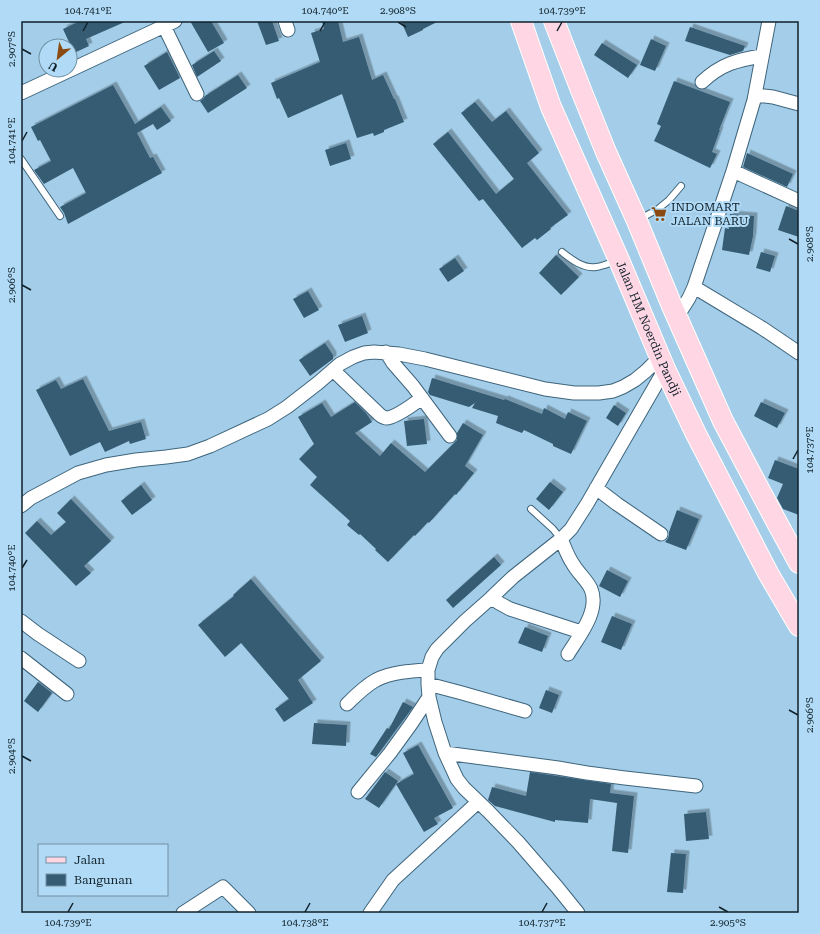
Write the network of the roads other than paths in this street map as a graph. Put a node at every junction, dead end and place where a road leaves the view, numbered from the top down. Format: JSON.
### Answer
{"nodes":[{"id":1,"x":521,"y":21,"type":"edge"},
{"id":2,"x":554,"y":21,"type":"edge"},
{"id":3,"x":769,"y":21,"type":"edge"},
{"id":4,"x":169,"y":24,"type":"edge"},
{"id":5,"x":762,"y":56,"type":"junction"},
{"id":6,"x":702,"y":82,"type":"dead end"},
{"id":7,"x":21,"y":93,"type":"edge"},
{"id":8,"x":197,"y":94,"type":"dead end"},
{"id":9,"x":755,"y":95,"type":"junction"},
{"id":10,"x":799,"y":104,"type":"edge"},
{"id":11,"x":21,"y":159,"type":"edge"},
{"id":12,"x":733,"y":171,"type":"junction"},
{"id":13,"x":681,"y":186,"type":"dead end"},
{"id":14,"x":799,"y":201,"type":"edge"},
{"id":15,"x":60,"y":216,"type":"dead end"},
{"id":16,"x":643,"y":218,"type":"junction"},
{"id":17,"x":562,"y":252,"type":"dead end"},
{"id":18,"x":619,"y":260,"type":"junction"},
{"id":19,"x":694,"y":286,"type":"junction"},
{"id":20,"x":677,"y":317,"type":"junction"},
{"id":21,"x":386,"y":352,"type":"junction"},
{"id":22,"x":799,"y":353,"type":"edge"},
{"id":23,"x":662,"y":363,"type":"junction"},
{"id":24,"x":333,"y":370,"type":"junction"},
{"id":25,"x":422,"y":398,"type":"junction"},
{"id":26,"x":723,"y":421,"type":"junction"},
{"id":27,"x":696,"y":434,"type":"junction"},
{"id":28,"x":450,"y":436,"type":"dead end"},
{"id":29,"x":596,"y":488,"type":"junction"},
{"id":30,"x":21,"y":506,"type":"edge"},
{"id":31,"x":531,"y":509,"type":"dead end"},
{"id":32,"x":661,"y":534,"type":"dead end"},
{"id":33,"x":561,"y":539,"type":"junction"},
{"id":34,"x":799,"y":563,"type":"edge"},
{"id":35,"x":491,"y":598,"type":"junction"},
{"id":36,"x":21,"y":621,"type":"edge"},
{"id":37,"x":799,"y":626,"type":"edge"},
{"id":38,"x":581,"y":632,"type":"junction"},
{"id":39,"x":568,"y":654,"type":"dead end"},
{"id":40,"x":21,"y":658,"type":"edge"},
{"id":41,"x":79,"y":662,"type":"dead end"},
{"id":42,"x":428,"y":670,"type":"junction"},
{"id":43,"x":428,"y":691,"type":"junction"},
{"id":44,"x":68,"y":694,"type":"dead end"},
{"id":45,"x":347,"y":704,"type":"dead end"},
{"id":46,"x":525,"y":711,"type":"dead end"},
{"id":47,"x":445,"y":753,"type":"junction"},
{"id":48,"x":696,"y":786,"type":"dead end"},
{"id":49,"x":358,"y":792,"type":"dead end"},
{"id":50,"x":478,"y":802,"type":"junction"},
{"id":51,"x":183,"y":913,"type":"edge"},
{"id":52,"x":249,"y":913,"type":"edge"},
{"id":53,"x":370,"y":913,"type":"edge"},
{"id":54,"x":578,"y":913,"type":"edge"}],
"edges":[{"from":1,"to":18,"type":"main road","name":"Jalan HM Noerdin Pandji"},
{"from":2,"to":16,"type":"main road"},
{"from":3,"to":5,"type":"street"},
{"from":4,"to":7,"type":"street"},
{"from":4,"to":8,"type":"street"},
{"from":5,"to":6,"type":"street"},
{"from":5,"to":9,"type":"street"},
{"from":9,"to":10,"type":"street"},
{"from":9,"to":12,"type":"street"},
{"from":11,"to":15,"type":"lane"},
{"from":12,"to":14,"type":"street"},
{"from":12,"to":19,"type":"street"},
{"from":13,"to":16,"type":"lane"},
{"from":16,"to":20,"type":"main road"},
{"from":17,"to":18,"type":"lane"},
{"from":18,"to":23,"type":"main road","name":"Jalan HM Noerdin Pandji"},
{"from":19,"to":20,"type":"street"},
{"from":19,"to":22,"type":"street"},
{"from":20,"to":26,"type":"main road"},
{"from":21,"to":23,"type":"street"},
{"from":21,"to":24,"type":"street"},
{"from":21,"to":25,"type":"street"},
{"from":23,"to":27,"type":"main road","name":"Jalan HM Noerdin Pandji"},
{"from":23,"to":29,"type":"street"},
{"from":24,"to":25,"type":"street"},
{"from":24,"to":30,"type":"street"},
{"from":25,"to":28,"type":"street"},
{"from":26,"to":27,"type":"main road"},
{"from":26,"to":34,"type":"main road"},
{"from":27,"to":37,"type":"main road","name":"Jalan HM Noerdin Pandji"},
{"from":29,"to":32,"type":"street"},
{"from":29,"to":33,"type":"street"},
{"from":31,"to":33,"type":"lane"},
{"from":33,"to":35,"type":"street"},
{"from":33,"to":38,"type":"street"},
{"from":35,"to":38,"type":"street"},
{"from":35,"to":42,"type":"street"},
{"from":36,"to":41,"type":"street"},
{"from":38,"to":39,"type":"street"},
{"from":40,"to":44,"type":"street"},
{"from":42,"to":43,"type":"street"},
{"from":42,"to":45,"type":"street"},
{"from":43,"to":46,"type":"street"},
{"from":43,"to":47,"type":"street"},
{"from":43,"to":49,"type":"street"},
{"from":47,"to":48,"type":"street"},
{"from":47,"to":50,"type":"street"},
{"from":50,"to":53,"type":"street"},
{"from":50,"to":54,"type":"street"},
{"from":51,"to":52,"type":"street"}]}
